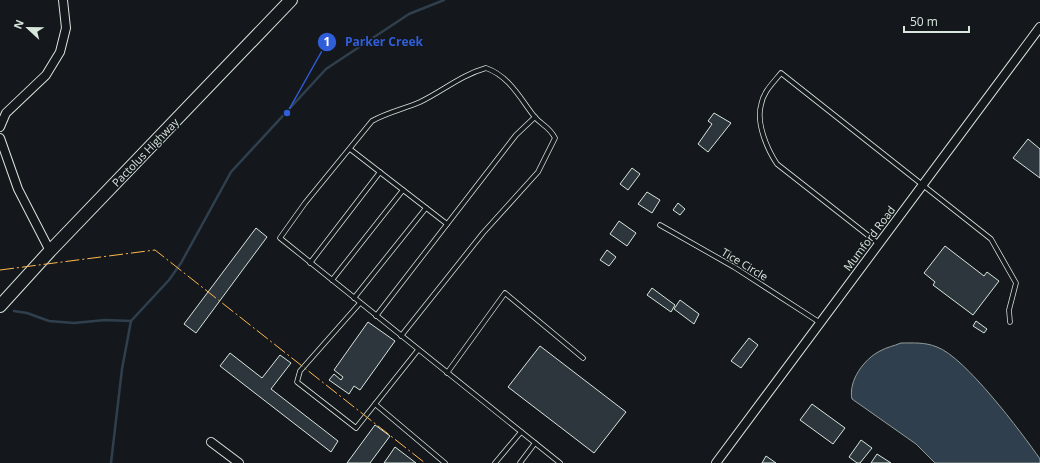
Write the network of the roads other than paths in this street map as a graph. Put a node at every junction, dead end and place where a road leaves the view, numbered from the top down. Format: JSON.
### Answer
{"nodes":[{"id":1,"x":63,"y":0,"type":"edge"},
{"id":2,"x":291,"y":0,"type":"edge"},
{"id":3,"x":1040,"y":27,"type":"edge"},
{"id":4,"x":535,"y":117,"type":"junction"},
{"id":5,"x":0,"y":127,"type":"edge"},
{"id":6,"x":0,"y":138,"type":"edge"},
{"id":7,"x":350,"y":149,"type":"junction"},
{"id":8,"x":380,"y":172,"type":"junction"},
{"id":9,"x":924,"y":184,"type":"junction"},
{"id":10,"x":403,"y":190,"type":"junction"},
{"id":11,"x":426,"y":208,"type":"junction"},
{"id":12,"x":447,"y":224,"type":"junction"},
{"id":13,"x":660,"y":225,"type":"dead end"},
{"id":14,"x":879,"y":244,"type":"junction"},
{"id":15,"x":50,"y":251,"type":"junction"},
{"id":16,"x":310,"y":263,"type":"junction"},
{"id":17,"x":332,"y":280,"type":"junction"},
{"id":18,"x":354,"y":298,"type":"junction"},
{"id":19,"x":360,"y":302,"type":"junction"},
{"id":20,"x":0,"y":306,"type":"edge"},
{"id":21,"x":376,"y":316,"type":"junction"},
{"id":22,"x":819,"y":322,"type":"junction"},
{"id":23,"x":1010,"y":322,"type":"dead end"},
{"id":24,"x":401,"y":336,"type":"junction"},
{"id":25,"x":418,"y":350,"type":"junction"},
{"id":26,"x":583,"y":358,"type":"dead end"},
{"id":27,"x":447,"y":373,"type":"junction"},
{"id":28,"x":375,"y":404,"type":"junction"},
{"id":29,"x":521,"y":432,"type":"junction"},
{"id":30,"x":211,"y":442,"type":"dead end"},
{"id":31,"x":535,"y":443,"type":"junction"},
{"id":32,"x":440,"y":459,"type":"junction"},
{"id":33,"x":239,"y":463,"type":"edge"},
{"id":34,"x":436,"y":463,"type":"edge"},
{"id":35,"x":445,"y":463,"type":"edge"},
{"id":36,"x":496,"y":463,"type":"edge"},
{"id":37,"x":520,"y":463,"type":"edge"},
{"id":38,"x":560,"y":463,"type":"edge"},
{"id":39,"x":716,"y":463,"type":"edge"}],
"edges":[{"from":1,"to":5,"type":"street"},
{"from":2,"to":15,"type":"main road","name":"Pactolus Highway"},
{"from":3,"to":9,"type":"street","name":"Mumford Road"},
{"from":4,"to":7,"type":"lane"},
{"from":4,"to":12,"type":"lane"},
{"from":4,"to":24,"type":"lane"},
{"from":6,"to":15,"type":"street"},
{"from":7,"to":8,"type":"lane"},
{"from":7,"to":16,"type":"lane"},
{"from":8,"to":10,"type":"lane"},
{"from":8,"to":16,"type":"lane"},
{"from":9,"to":14,"type":"street","name":"Mumford Road"},
{"from":9,"to":14,"type":"lane"},
{"from":9,"to":23,"type":"lane"},
{"from":10,"to":11,"type":"lane"},
{"from":10,"to":17,"type":"lane"},
{"from":11,"to":12,"type":"lane"},
{"from":11,"to":18,"type":"lane"},
{"from":12,"to":21,"type":"lane"},
{"from":13,"to":22,"type":"lane","name":"Tice Circle"},
{"from":14,"to":22,"type":"street","name":"Mumford Road"},
{"from":15,"to":20,"type":"main road","name":"Pactolus Highway"},
{"from":16,"to":17,"type":"lane"},
{"from":17,"to":18,"type":"lane"},
{"from":18,"to":19,"type":"lane"},
{"from":19,"to":21,"type":"lane"},
{"from":19,"to":28,"type":"lane"},
{"from":21,"to":24,"type":"lane"},
{"from":22,"to":39,"type":"street","name":"Mumford Road"},
{"from":24,"to":25,"type":"lane"},
{"from":25,"to":27,"type":"lane"},
{"from":25,"to":28,"type":"lane"},
{"from":26,"to":27,"type":"lane"},
{"from":27,"to":29,"type":"lane"},
{"from":28,"to":32,"type":"lane"},
{"from":29,"to":31,"type":"lane"},
{"from":29,"to":36,"type":"lane"},
{"from":30,"to":33,"type":"street"},
{"from":31,"to":37,"type":"lane"},
{"from":31,"to":38,"type":"lane"},
{"from":32,"to":34,"type":"lane"},
{"from":32,"to":35,"type":"lane"}]}
